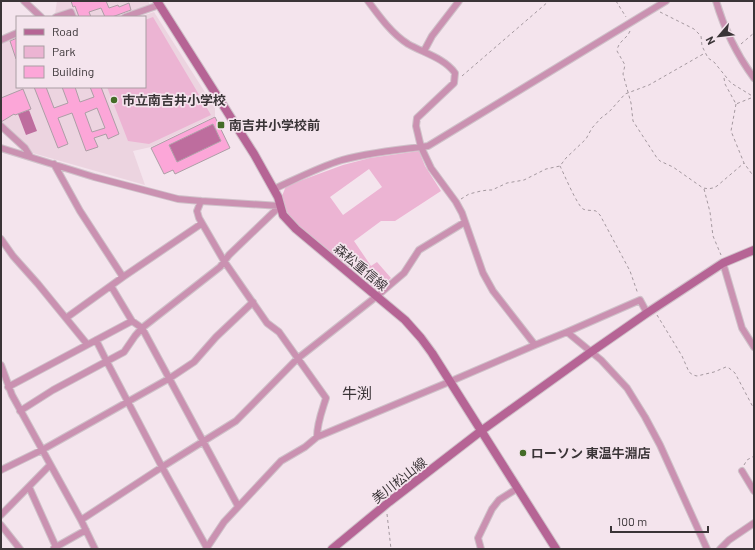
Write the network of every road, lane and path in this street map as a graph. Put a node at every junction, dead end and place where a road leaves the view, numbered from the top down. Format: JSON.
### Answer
{"nodes":[{"id":1,"x":24,"y":1,"type":"edge"},
{"id":2,"x":368,"y":1,"type":"edge"},
{"id":3,"x":549,"y":1,"type":"edge"},
{"id":4,"x":616,"y":1,"type":"edge"},
{"id":5,"x":666,"y":1,"type":"edge"},
{"id":6,"x":716,"y":1,"type":"edge"},
{"id":7,"x":455,"y":2,"type":"edge"},
{"id":8,"x":158,"y":3,"type":"edge"},
{"id":9,"x":655,"y":8,"type":"junction"},
{"id":10,"x":40,"y":16,"type":"edge"},
{"id":11,"x":59,"y":16,"type":"edge"},
{"id":12,"x":72,"y":16,"type":"edge"},
{"id":13,"x":127,"y":16,"type":"edge"},
{"id":14,"x":629,"y":24,"type":"junction"},
{"id":15,"x":16,"y":33,"type":"edge"},
{"id":16,"x":754,"y":33,"type":"edge"},
{"id":17,"x":1,"y":40,"type":"edge"},
{"id":18,"x":735,"y":47,"type":"junction"},
{"id":19,"x":424,"y":51,"type":"junction"},
{"id":20,"x":705,"y":53,"type":"junction"},
{"id":21,"x":724,"y":77,"type":"junction"},
{"id":22,"x":754,"y":78,"type":"edge"},
{"id":23,"x":454,"y":83,"type":"junction"},
{"id":24,"x":628,"y":92,"type":"junction"},
{"id":25,"x":754,"y":98,"type":"edge"},
{"id":26,"x":736,"y":104,"type":"junction"},
{"id":27,"x":1,"y":126,"type":"edge"},
{"id":28,"x":421,"y":147,"type":"junction"},
{"id":29,"x":1,"y":148,"type":"edge"},
{"id":30,"x":30,"y":156,"type":"junction"},
{"id":31,"x":744,"y":163,"type":"junction"},
{"id":32,"x":54,"y":164,"type":"junction"},
{"id":33,"x":560,"y":166,"type":"junction"},
{"id":34,"x":754,"y":177,"type":"edge"},
{"id":35,"x":704,"y":188,"type":"junction"},
{"id":36,"x":274,"y":189,"type":"junction"},
{"id":37,"x":201,"y":201,"type":"junction"},
{"id":38,"x":456,"y":202,"type":"junction"},
{"id":39,"x":280,"y":206,"type":"junction"},
{"id":40,"x":465,"y":222,"type":"junction"},
{"id":41,"x":201,"y":224,"type":"junction"},
{"id":42,"x":1,"y":240,"type":"edge"},
{"id":43,"x":754,"y":250,"type":"edge"},
{"id":44,"x":224,"y":261,"type":"junction"},
{"id":45,"x":723,"y":263,"type":"junction"},
{"id":46,"x":123,"y":277,"type":"junction"},
{"id":47,"x":111,"y":286,"type":"junction"},
{"id":48,"x":377,"y":296,"type":"junction"},
{"id":49,"x":640,"y":300,"type":"junction"},
{"id":50,"x":253,"y":302,"type":"junction"},
{"id":51,"x":650,"y":311,"type":"junction"},
{"id":52,"x":66,"y":318,"type":"junction"},
{"id":53,"x":132,"y":321,"type":"junction"},
{"id":54,"x":142,"y":328,"type":"junction"},
{"id":55,"x":567,"y":332,"type":"junction"},
{"id":56,"x":96,"y":340,"type":"junction"},
{"id":57,"x":87,"y":344,"type":"junction"},
{"id":58,"x":535,"y":345,"type":"junction"},
{"id":59,"x":754,"y":347,"type":"edge"},
{"id":60,"x":591,"y":352,"type":"junction"},
{"id":61,"x":297,"y":359,"type":"junction"},
{"id":62,"x":106,"y":362,"type":"junction"},
{"id":63,"x":1,"y":365,"type":"edge"},
{"id":64,"x":170,"y":378,"type":"junction"},
{"id":65,"x":449,"y":382,"type":"junction"},
{"id":66,"x":5,"y":384,"type":"edge"},
{"id":67,"x":128,"y":401,"type":"junction"},
{"id":68,"x":754,"y":409,"type":"edge"},
{"id":69,"x":20,"y":411,"type":"junction"},
{"id":70,"x":481,"y":431,"type":"junction"},
{"id":71,"x":317,"y":437,"type":"junction"},
{"id":72,"x":204,"y":441,"type":"junction"},
{"id":73,"x":42,"y":450,"type":"junction"},
{"id":74,"x":754,"y":456,"type":"edge"},
{"id":75,"x":50,"y":465,"type":"junction"},
{"id":76,"x":162,"y":467,"type":"junction"},
{"id":77,"x":1,"y":470,"type":"edge"},
{"id":78,"x":742,"y":471,"type":"joint"},
{"id":79,"x":29,"y":487,"type":"junction"},
{"id":80,"x":518,"y":488,"type":"junction"},
{"id":81,"x":754,"y":491,"type":"edge"},
{"id":82,"x":385,"y":505,"type":"junction"},
{"id":83,"x":238,"y":506,"type":"junction"},
{"id":84,"x":1,"y":515,"type":"edge"},
{"id":85,"x":81,"y":520,"type":"junction"},
{"id":86,"x":754,"y":523,"type":"edge"},
{"id":87,"x":1,"y":525,"type":"edge"},
{"id":88,"x":86,"y":530,"type":"junction"},
{"id":89,"x":54,"y":548,"type":"edge"},
{"id":90,"x":20,"y":549,"type":"edge"},
{"id":91,"x":95,"y":549,"type":"edge"},
{"id":92,"x":207,"y":549,"type":"edge"},
{"id":93,"x":332,"y":549,"type":"edge"},
{"id":94,"x":391,"y":549,"type":"edge"},
{"id":95,"x":481,"y":549,"type":"edge"},
{"id":96,"x":556,"y":549,"type":"edge"},
{"id":97,"x":707,"y":549,"type":"edge"},
{"id":98,"x":720,"y":549,"type":"edge"}],
"edges":[{"from":1,"to":10,"type":"street"},
{"from":2,"to":19,"type":"street"},
{"from":3,"to":23,"type":"path"},
{"from":4,"to":14,"type":"path"},
{"from":5,"to":9,"type":"street"},
{"from":6,"to":18,"type":"street"},
{"from":7,"to":19,"type":"street"},
{"from":8,"to":13,"type":"street"},
{"from":8,"to":36,"type":"main road","name":"森松重信線"},
{"from":9,"to":14,"type":"street"},
{"from":9,"to":20,"type":"path"},
{"from":11,"to":12,"type":"street"},
{"from":14,"to":24,"type":"path"},
{"from":14,"to":28,"type":"street"},
{"from":15,"to":17,"type":"street"},
{"from":16,"to":18,"type":"path"},
{"from":18,"to":22,"type":"street"},
{"from":19,"to":23,"type":"street"},
{"from":20,"to":21,"type":"path"},
{"from":20,"to":24,"type":"path"},
{"from":21,"to":25,"type":"path"},
{"from":21,"to":26,"type":"path"},
{"from":23,"to":28,"type":"street"},
{"from":24,"to":33,"type":"path"},
{"from":24,"to":35,"type":"path"},
{"from":25,"to":26,"type":"path"},
{"from":26,"to":31,"type":"path"},
{"from":27,"to":30,"type":"street"},
{"from":28,"to":36,"type":"street"},
{"from":28,"to":38,"type":"street"},
{"from":29,"to":30,"type":"street"},
{"from":30,"to":32,"type":"street"},
{"from":31,"to":34,"type":"path"},
{"from":31,"to":35,"type":"path"},
{"from":32,"to":37,"type":"street"},
{"from":32,"to":46,"type":"street"},
{"from":33,"to":38,"type":"path"},
{"from":33,"to":49,"type":"path"},
{"from":35,"to":45,"type":"path"},
{"from":36,"to":39,"type":"main road","name":"森松重信線"},
{"from":37,"to":39,"type":"street"},
{"from":37,"to":41,"type":"street"},
{"from":38,"to":40,"type":"street"},
{"from":39,"to":44,"type":"street"},
{"from":39,"to":48,"type":"main road","name":"森松重信線"},
{"from":40,"to":48,"type":"street"},
{"from":40,"to":58,"type":"street"},
{"from":41,"to":44,"type":"street"},
{"from":41,"to":46,"type":"street"},
{"from":42,"to":52,"type":"street"},
{"from":43,"to":45,"type":"main road","name":"美川松山線"},
{"from":44,"to":50,"type":"street"},
{"from":44,"to":54,"type":"street"},
{"from":45,"to":51,"type":"main road","name":"美川松山線"},
{"from":45,"to":59,"type":"street"},
{"from":46,"to":47,"type":"street"},
{"from":47,"to":52,"type":"street"},
{"from":47,"to":53,"type":"street"},
{"from":48,"to":61,"type":"street"},
{"from":48,"to":65,"type":"main road","name":"森松重信線"},
{"from":49,"to":51,"type":"street"},
{"from":49,"to":55,"type":"street"},
{"from":50,"to":61,"type":"street"},
{"from":50,"to":64,"type":"street"},
{"from":51,"to":60,"type":"main road","name":"美川松山線"},
{"from":51,"to":68,"type":"path"},
{"from":52,"to":57,"type":"street"},
{"from":53,"to":54,"type":"street"},
{"from":53,"to":56,"type":"street"},
{"from":54,"to":62,"type":"street"},
{"from":54,"to":64,"type":"street"},
{"from":55,"to":58,"type":"street"},
{"from":55,"to":60,"type":"street"},
{"from":56,"to":57,"type":"street"},
{"from":56,"to":62,"type":"street"},
{"from":57,"to":66,"type":"street"},
{"from":58,"to":65,"type":"street"},
{"from":60,"to":70,"type":"main road","name":"美川松山線"},
{"from":60,"to":97,"type":"street"},
{"from":61,"to":71,"type":"street"},
{"from":61,"to":72,"type":"street"},
{"from":62,"to":67,"type":"street"},
{"from":62,"to":69,"type":"street"},
{"from":63,"to":66,"type":"street"},
{"from":64,"to":67,"type":"street"},
{"from":64,"to":72,"type":"street"},
{"from":65,"to":70,"type":"main road","name":"森松重信線"},
{"from":65,"to":71,"type":"street"},
{"from":66,"to":69,"type":"street"},
{"from":67,"to":73,"type":"street"},
{"from":67,"to":76,"type":"street"},
{"from":69,"to":73,"type":"street"},
{"from":70,"to":80,"type":"main road","name":"森松重信線"},
{"from":70,"to":82,"type":"main road","name":"美川松山線"},
{"from":71,"to":83,"type":"street"},
{"from":72,"to":76,"type":"street"},
{"from":72,"to":83,"type":"street"},
{"from":73,"to":75,"type":"street"},
{"from":73,"to":77,"type":"street"},
{"from":74,"to":78,"type":"path"},
{"from":75,"to":79,"type":"street"},
{"from":75,"to":85,"type":"street"},
{"from":76,"to":85,"type":"street"},
{"from":76,"to":92,"type":"street"},
{"from":78,"to":81,"type":"street"},
{"from":79,"to":84,"type":"street"},
{"from":79,"to":89,"type":"street"},
{"from":80,"to":95,"type":"street"},
{"from":80,"to":96,"type":"main road","name":"森松重信線"},
{"from":82,"to":93,"type":"main road","name":"美川松山線"},
{"from":82,"to":94,"type":"path"},
{"from":83,"to":92,"type":"street"},
{"from":85,"to":88,"type":"street"},
{"from":86,"to":98,"type":"street"},
{"from":87,"to":90,"type":"street"},
{"from":88,"to":89,"type":"street"},
{"from":88,"to":91,"type":"street"}]}
